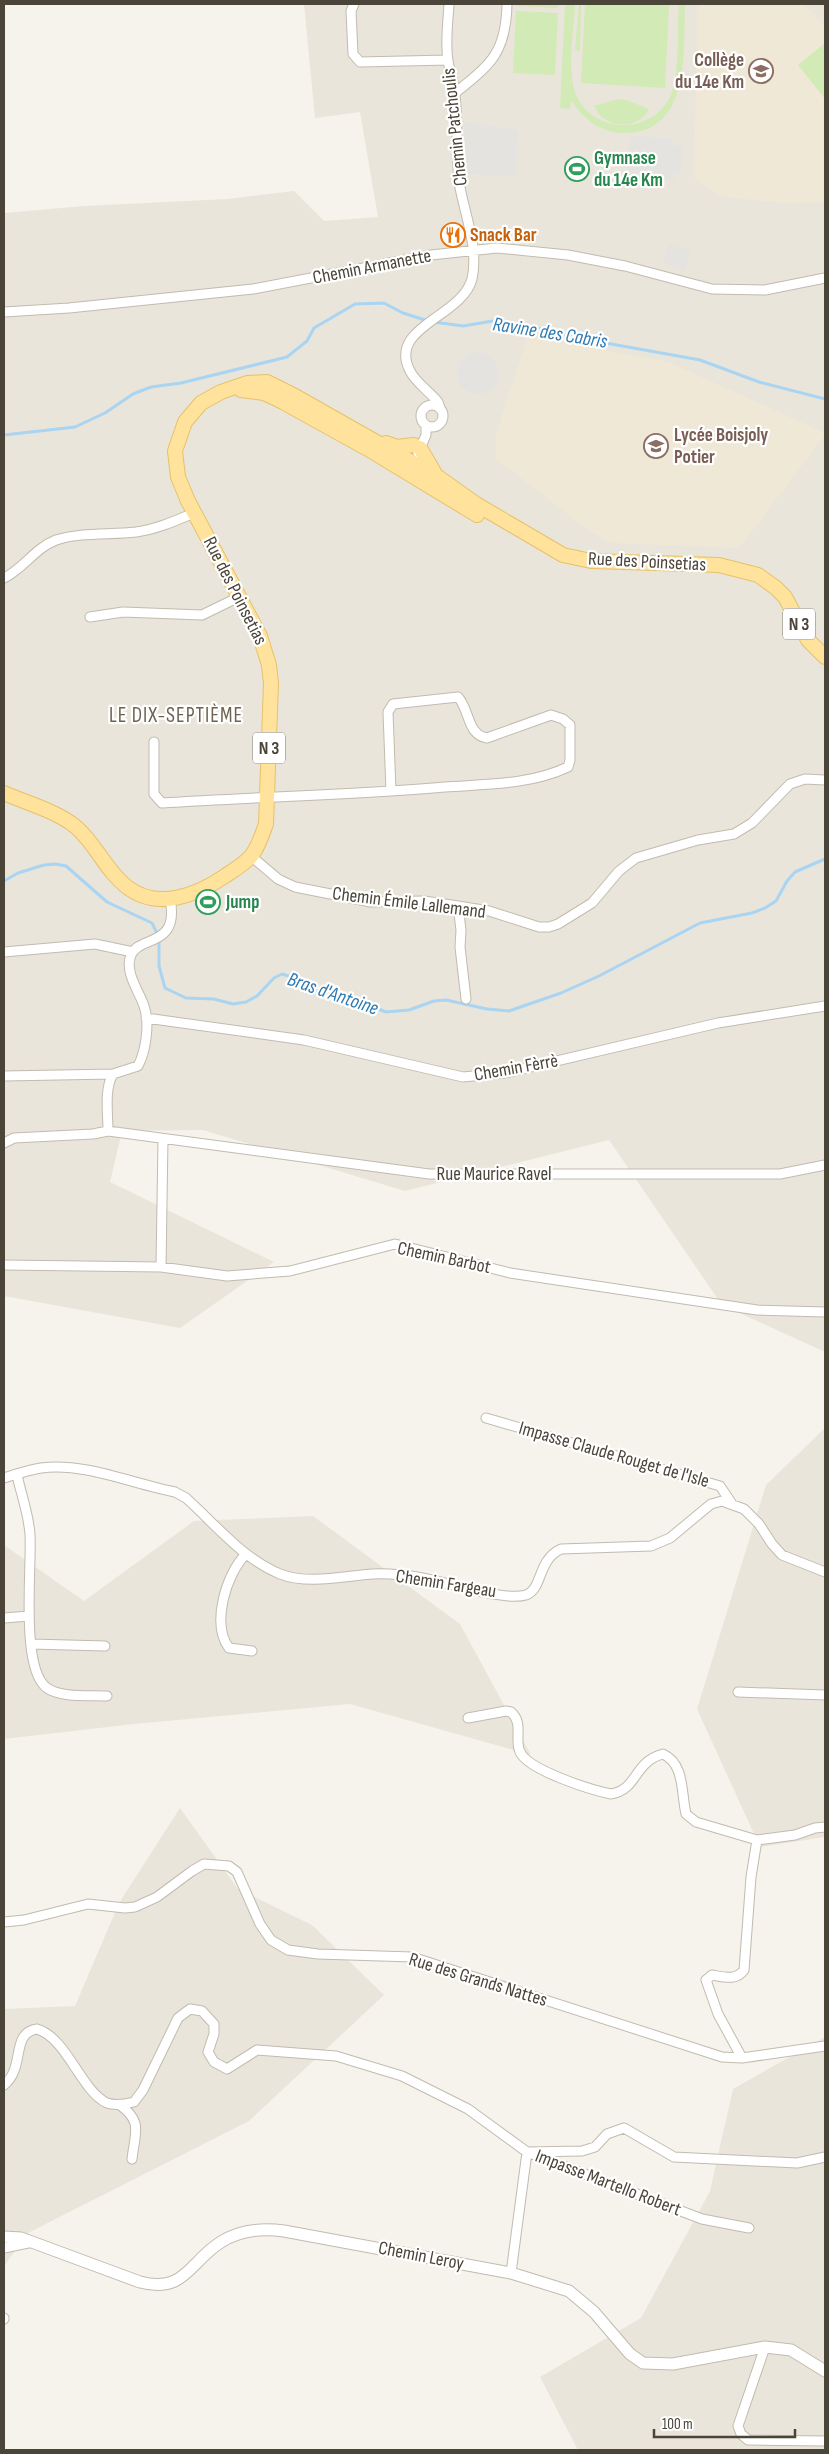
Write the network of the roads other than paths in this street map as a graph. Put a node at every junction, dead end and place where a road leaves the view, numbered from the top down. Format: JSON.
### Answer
{"nodes":[{"id":1,"x":354,"y":4,"type":"edge"},
{"id":2,"x":449,"y":4,"type":"edge"},
{"id":3,"x":507,"y":4,"type":"edge"},
{"id":4,"x":448,"y":60,"type":"junction"},
{"id":5,"x":455,"y":93,"type":"junction"},
{"id":6,"x":473,"y":250,"type":"junction"},
{"id":7,"x":825,"y":278,"type":"edge"},
{"id":8,"x":4,"y":312,"type":"edge"},
{"id":9,"x":421,"y":385,"type":"junction"},
{"id":10,"x":426,"y":407,"type":"junction"},
{"id":11,"x":440,"y":408,"type":"junction"},
{"id":12,"x":427,"y":428,"type":"junction"},
{"id":13,"x":367,"y":442,"type":"junction"},
{"id":14,"x":417,"y":447,"type":"junction"},
{"id":15,"x":409,"y":466,"type":"junction"},
{"id":16,"x":438,"y":477,"type":"junction"},
{"id":17,"x":194,"y":513,"type":"junction"},
{"id":18,"x":750,"y":572,"type":"junction"},
{"id":19,"x":4,"y":578,"type":"edge"},
{"id":20,"x":239,"y":597,"type":"junction"},
{"id":21,"x":90,"y":617,"type":"dead end"},
{"id":22,"x":825,"y":657,"type":"edge"},
{"id":23,"x":154,"y":742,"type":"dead end"},
{"id":24,"x":825,"y":780,"type":"edge"},
{"id":25,"x":391,"y":791,"type":"junction"},
{"id":26,"x":4,"y":793,"type":"edge"},
{"id":27,"x":267,"y":797,"type":"junction"},
{"id":28,"x":251,"y":856,"type":"junction"},
{"id":29,"x":170,"y":899,"type":"junction"},
{"id":30,"x":458,"y":906,"type":"junction"},
{"id":31,"x":4,"y":952,"type":"edge"},
{"id":32,"x":132,"y":952,"type":"junction"},
{"id":33,"x":466,"y":999,"type":"dead end"},
{"id":34,"x":825,"y":1006,"type":"edge"},
{"id":35,"x":146,"y":1018,"type":"junction"},
{"id":36,"x":113,"y":1074,"type":"junction"},
{"id":37,"x":4,"y":1076,"type":"edge"},
{"id":38,"x":108,"y":1130,"type":"junction"},
{"id":39,"x":163,"y":1139,"type":"junction"},
{"id":40,"x":4,"y":1142,"type":"edge"},
{"id":41,"x":825,"y":1165,"type":"edge"},
{"id":42,"x":4,"y":1265,"type":"edge"},
{"id":43,"x":161,"y":1268,"type":"junction"},
{"id":44,"x":825,"y":1312,"type":"edge"},
{"id":45,"x":486,"y":1418,"type":"dead end"},
{"id":46,"x":17,"y":1474,"type":"junction"},
{"id":47,"x":4,"y":1478,"type":"edge"},
{"id":48,"x":732,"y":1504,"type":"junction"},
{"id":49,"x":246,"y":1554,"type":"junction"},
{"id":50,"x":825,"y":1572,"type":"edge"},
{"id":51,"x":29,"y":1616,"type":"junction"},
{"id":52,"x":4,"y":1618,"type":"edge"},
{"id":53,"x":31,"y":1644,"type":"junction"},
{"id":54,"x":105,"y":1646,"type":"dead end"},
{"id":55,"x":252,"y":1651,"type":"dead end"},
{"id":56,"x":738,"y":1692,"type":"dead end"},
{"id":57,"x":825,"y":1695,"type":"edge"},
{"id":58,"x":107,"y":1696,"type":"dead end"},
{"id":59,"x":468,"y":1718,"type":"dead end"},
{"id":60,"x":825,"y":1827,"type":"edge"},
{"id":61,"x":757,"y":1840,"type":"junction"},
{"id":62,"x":4,"y":1922,"type":"edge"},
{"id":63,"x":825,"y":2046,"type":"edge"},
{"id":64,"x":742,"y":2058,"type":"junction"},
{"id":65,"x":4,"y":2085,"type":"edge"},
{"id":66,"x":120,"y":2105,"type":"junction"},
{"id":67,"x":527,"y":2152,"type":"junction"},
{"id":68,"x":825,"y":2157,"type":"edge"},
{"id":69,"x":132,"y":2158,"type":"dead end"},
{"id":70,"x":749,"y":2228,"type":"dead end"},
{"id":71,"x":4,"y":2237,"type":"edge"},
{"id":72,"x":33,"y":2242,"type":"junction"},
{"id":73,"x":4,"y":2248,"type":"edge"},
{"id":74,"x":511,"y":2274,"type":"junction"},
{"id":75,"x":765,"y":2347,"type":"junction"},
{"id":76,"x":825,"y":2371,"type":"edge"},
{"id":77,"x":825,"y":2441,"type":"edge"}],
"edges":[{"from":1,"to":4,"type":"street"},
{"from":2,"to":4,"type":"street","name":"Chemin Patchoulis"},
{"from":3,"to":5,"type":"street"},
{"from":4,"to":5,"type":"street","name":"Chemin Patchoulis"},
{"from":5,"to":6,"type":"street","name":"Chemin Patchoulis"},
{"from":6,"to":7,"type":"street","name":"Chemin Armanette"},
{"from":6,"to":8,"type":"street","name":"Chemin Armanette"},
{"from":6,"to":9,"type":"street","name":"Chemin Patchoulis"},
{"from":9,"to":10,"type":"street"},
{"from":9,"to":11,"type":"street"},
{"from":10,"to":11,"type":"street"},
{"from":10,"to":12,"type":"street"},
{"from":11,"to":12,"type":"street"},
{"from":12,"to":14,"type":"street"},
{"from":13,"to":14,"type":"main road"},
{"from":13,"to":15,"type":"main road","name":"Rue des Poinsetias","number":"N 3"},
{"from":13,"to":17,"type":"main road","name":"Rue des Poinsetias","number":"N 3"},
{"from":14,"to":15,"type":"street"},
{"from":14,"to":16,"type":"main road"},
{"from":15,"to":16,"type":"main road","name":"Rue des Poinsetias","number":"N 3"},
{"from":15,"to":18,"type":"main road","name":"Rue des Poinsetias","number":"N 3"},
{"from":16,"to":18,"type":"main road","name":"Rue des Poinsetias","number":"N 3"},
{"from":17,"to":19,"type":"street"},
{"from":17,"to":20,"type":"main road","name":"Rue des Poinsetias","number":"N 3"},
{"from":18,"to":22,"type":"main road","name":"Rue des Poinsetias","number":"N 3"},
{"from":20,"to":21,"type":"street"},
{"from":20,"to":27,"type":"main road","name":"Rue des Poinsetias","number":"N 3"},
{"from":23,"to":27,"type":"street"},
{"from":24,"to":30,"type":"street","name":"Chemin Émile Lallemand"},
{"from":25,"to":25,"type":"street"},
{"from":25,"to":27,"type":"street"},
{"from":26,"to":29,"type":"main road","name":"Rue des Poinsetias","number":"N 3"},
{"from":27,"to":28,"type":"main road","name":"Rue des Poinsetias","number":"N 3"},
{"from":28,"to":29,"type":"main road","name":"Rue des Poinsetias","number":"N 3"},
{"from":28,"to":30,"type":"street","name":"Chemin Émile Lallemand"},
{"from":29,"to":32,"type":"street"},
{"from":30,"to":33,"type":"street"},
{"from":31,"to":32,"type":"street"},
{"from":32,"to":35,"type":"street"},
{"from":34,"to":35,"type":"street","name":"Chemin Fèrrè"},
{"from":35,"to":36,"type":"street"},
{"from":36,"to":37,"type":"street"},
{"from":36,"to":38,"type":"street"},
{"from":38,"to":39,"type":"street","name":"Rue Maurice Ravel"},
{"from":38,"to":40,"type":"street","name":"Rue Maurice Ravel"},
{"from":39,"to":41,"type":"street","name":"Rue Maurice Ravel"},
{"from":39,"to":43,"type":"street"},
{"from":42,"to":43,"type":"street","name":"Chemin Barbot"},
{"from":43,"to":44,"type":"street","name":"Chemin Barbot"},
{"from":45,"to":48,"type":"street","name":"Impasse Claude Rouget de l'Isle"},
{"from":46,"to":47,"type":"street","name":"Chemin Fargeau"},
{"from":46,"to":49,"type":"street","name":"Chemin Fargeau"},
{"from":46,"to":51,"type":"street"},
{"from":48,"to":49,"type":"street","name":"Chemin Fargeau"},
{"from":48,"to":50,"type":"street"},
{"from":49,"to":55,"type":"street"},
{"from":51,"to":52,"type":"street"},
{"from":51,"to":53,"type":"street"},
{"from":53,"to":54,"type":"street"},
{"from":53,"to":58,"type":"street"},
{"from":56,"to":57,"type":"street"},
{"from":59,"to":61,"type":"street"},
{"from":60,"to":61,"type":"street"},
{"from":61,"to":64,"type":"street"},
{"from":62,"to":64,"type":"street","name":"Rue des Grands Nattes"},
{"from":63,"to":64,"type":"street","name":"Rue des Grands Nattes"},
{"from":65,"to":66,"type":"street"},
{"from":66,"to":67,"type":"street"},
{"from":66,"to":69,"type":"street"},
{"from":67,"to":68,"type":"street"},
{"from":67,"to":70,"type":"street","name":"Impasse Martello Robert"},
{"from":67,"to":74,"type":"street","name":"Impasse Martello Robert"},
{"from":71,"to":72,"type":"street","name":"Chemin Leroy"},
{"from":72,"to":73,"type":"street"},
{"from":72,"to":74,"type":"street","name":"Chemin Leroy"},
{"from":74,"to":75,"type":"street","name":"Chemin Leroy"},
{"from":75,"to":76,"type":"street","name":"Chemin Leroy"},
{"from":75,"to":77,"type":"street"}]}
